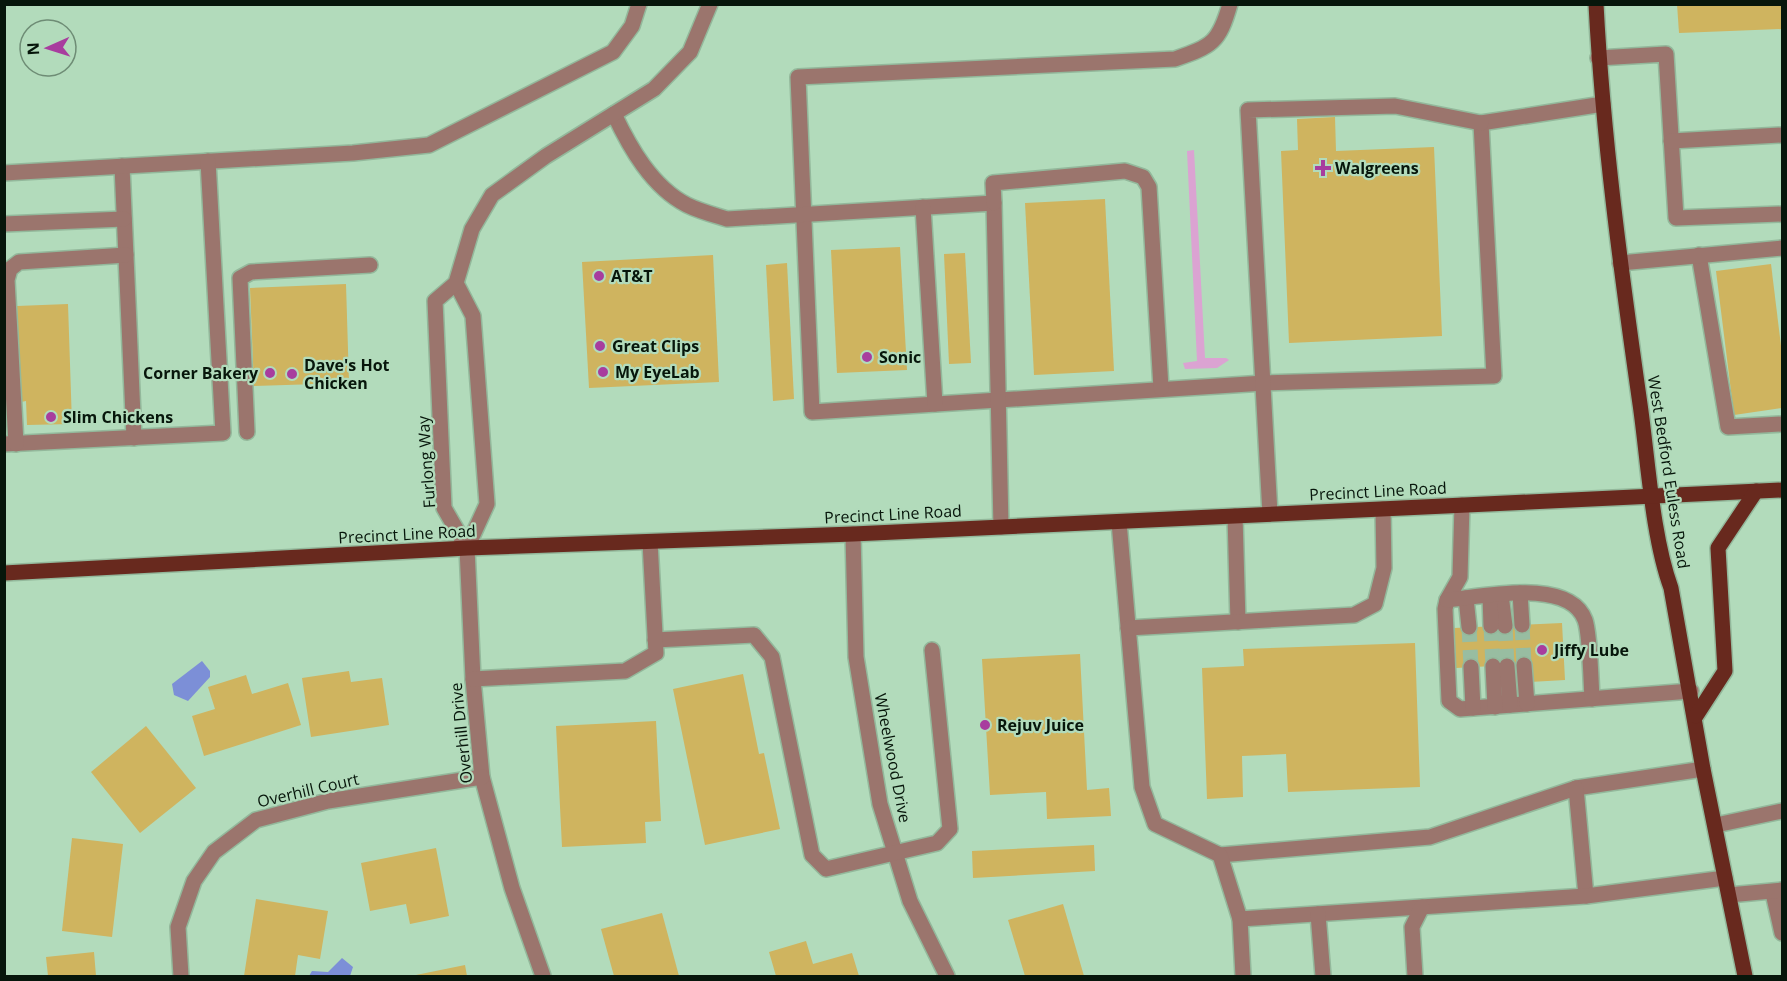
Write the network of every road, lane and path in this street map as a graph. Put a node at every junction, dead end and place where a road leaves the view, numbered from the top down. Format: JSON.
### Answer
{"nodes":[{"id":1,"x":639,"y":4,"type":"edge"},
{"id":2,"x":710,"y":4,"type":"edge"},
{"id":3,"x":1230,"y":4,"type":"edge"},
{"id":4,"x":1596,"y":4,"type":"edge"},
{"id":5,"x":1598,"y":58,"type":"junction"},
{"id":6,"x":1603,"y":104,"type":"junction"},
{"id":7,"x":614,"y":114,"type":"junction"},
{"id":8,"x":1481,"y":123,"type":"junction"},
{"id":9,"x":1782,"y":135,"type":"edge"},
{"id":10,"x":1671,"y":141,"type":"junction"},
{"id":11,"x":208,"y":161,"type":"junction"},
{"id":12,"x":122,"y":166,"type":"junction"},
{"id":13,"x":4,"y":172,"type":"edge"},
{"id":14,"x":994,"y":203,"type":"junction"},
{"id":15,"x":923,"y":207,"type":"junction"},
{"id":16,"x":803,"y":214,"type":"junction"},
{"id":17,"x":1782,"y":214,"type":"edge"},
{"id":18,"x":124,"y":219,"type":"junction"},
{"id":19,"x":4,"y":224,"type":"edge"},
{"id":20,"x":1782,"y":248,"type":"edge"},
{"id":21,"x":126,"y":255,"type":"junction"},
{"id":22,"x":1699,"y":255,"type":"junction"},
{"id":23,"x":1620,"y":263,"type":"junction"},
{"id":24,"x":370,"y":266,"type":"dead end"},
{"id":25,"x":456,"y":283,"type":"junction"},
{"id":26,"x":1264,"y":382,"type":"junction"},
{"id":27,"x":1161,"y":388,"type":"junction"},
{"id":28,"x":998,"y":399,"type":"junction"},
{"id":29,"x":935,"y":404,"type":"junction"},
{"id":30,"x":1782,"y":424,"type":"edge"},
{"id":31,"x":247,"y":432,"type":"dead end"},
{"id":32,"x":134,"y":438,"type":"junction"},
{"id":33,"x":10,"y":444,"type":"edge"},
{"id":34,"x":1782,"y":490,"type":"edge"},
{"id":35,"x":1756,"y":491,"type":"junction"},
{"id":36,"x":1653,"y":496,"type":"junction"},
{"id":37,"x":1462,"y":505,"type":"junction"},
{"id":38,"x":1383,"y":509,"type":"junction"},
{"id":39,"x":1270,"y":514,"type":"junction"},
{"id":40,"x":1235,"y":516,"type":"junction"},
{"id":41,"x":1119,"y":522,"type":"junction"},
{"id":42,"x":1001,"y":527,"type":"junction"},
{"id":43,"x":853,"y":534,"type":"junction"},
{"id":44,"x":650,"y":542,"type":"junction"},
{"id":45,"x":467,"y":548,"type":"junction"},
{"id":46,"x":4,"y":573,"type":"edge"},
{"id":47,"x":1520,"y":593,"type":"junction"},
{"id":48,"x":1496,"y":595,"type":"junction"},
{"id":49,"x":1466,"y":598,"type":"junction"},
{"id":50,"x":1447,"y":600,"type":"junction"},
{"id":51,"x":1238,"y":622,"type":"junction"},
{"id":52,"x":1498,"y":626,"type":"tunnel mouth"},
{"id":53,"x":1522,"y":626,"type":"tunnel mouth"},
{"id":54,"x":1469,"y":627,"type":"tunnel mouth"},
{"id":55,"x":1128,"y":628,"type":"junction"},
{"id":56,"x":655,"y":640,"type":"junction"},
{"id":57,"x":932,"y":650,"type":"dead end"},
{"id":58,"x":1524,"y":665,"type":"tunnel mouth"},
{"id":59,"x":1500,"y":666,"type":"tunnel mouth"},
{"id":60,"x":1471,"y":667,"type":"tunnel mouth"},
{"id":61,"x":473,"y":679,"type":"junction"},
{"id":62,"x":1691,"y":692,"type":"junction"},
{"id":63,"x":1592,"y":699,"type":"junction"},
{"id":64,"x":1527,"y":704,"type":"junction"},
{"id":65,"x":1503,"y":706,"type":"junction"},
{"id":66,"x":1473,"y":708,"type":"junction"},
{"id":67,"x":1696,"y":716,"type":"junction"},
{"id":68,"x":1703,"y":769,"type":"junction"},
{"id":69,"x":482,"y":777,"type":"junction"},
{"id":70,"x":1576,"y":788,"type":"junction"},
{"id":71,"x":1782,"y":810,"type":"edge"},
{"id":72,"x":1716,"y":825,"type":"junction"},
{"id":73,"x":895,"y":852,"type":"junction"},
{"id":74,"x":1220,"y":855,"type":"junction"},
{"id":75,"x":1725,"y":878,"type":"junction"},
{"id":76,"x":1778,"y":891,"type":"edge"},
{"id":77,"x":1729,"y":895,"type":"junction"},
{"id":78,"x":1586,"y":896,"type":"junction"},
{"id":79,"x":1422,"y":907,"type":"junction"},
{"id":80,"x":1318,"y":914,"type":"junction"},
{"id":81,"x":1240,"y":919,"type":"junction"},
{"id":82,"x":1782,"y":933,"type":"edge"},
{"id":83,"x":181,"y":976,"type":"edge"},
{"id":84,"x":543,"y":976,"type":"edge"},
{"id":85,"x":947,"y":976,"type":"edge"},
{"id":86,"x":1243,"y":976,"type":"edge"},
{"id":87,"x":1323,"y":976,"type":"edge"},
{"id":88,"x":1415,"y":976,"type":"edge"},
{"id":89,"x":1746,"y":976,"type":"edge"}],
"edges":[{"from":1,"to":11,"type":"street"},
{"from":2,"to":7,"type":"street","name":"Furlong Way"},
{"from":3,"to":16,"type":"street"},
{"from":4,"to":5,"type":"main road","name":"West Bedford Euless Road"},
{"from":5,"to":6,"type":"main road","name":"West Bedford Euless Road"},
{"from":5,"to":10,"type":"street"},
{"from":6,"to":8,"type":"street"},
{"from":6,"to":23,"type":"main road","name":"West Bedford Euless Road"},
{"from":7,"to":16,"type":"street"},
{"from":7,"to":25,"type":"street","name":"Furlong Way"},
{"from":8,"to":26,"type":"street"},
{"from":8,"to":26,"type":"street"},
{"from":9,"to":10,"type":"street"},
{"from":10,"to":17,"type":"street"},
{"from":11,"to":12,"type":"street"},
{"from":11,"to":32,"type":"street"},
{"from":12,"to":13,"type":"street"},
{"from":12,"to":18,"type":"street"},
{"from":14,"to":15,"type":"street"},
{"from":14,"to":27,"type":"street"},
{"from":14,"to":28,"type":"street"},
{"from":15,"to":16,"type":"street"},
{"from":15,"to":29,"type":"street"},
{"from":16,"to":29,"type":"street"},
{"from":18,"to":19,"type":"street"},
{"from":18,"to":21,"type":"street"},
{"from":20,"to":22,"type":"street"},
{"from":21,"to":32,"type":"street"},
{"from":21,"to":33,"type":"street"},
{"from":22,"to":23,"type":"street"},
{"from":22,"to":30,"type":"street"},
{"from":23,"to":36,"type":"main road","name":"West Bedford Euless Road"},
{"from":24,"to":31,"type":"street"},
{"from":25,"to":45,"type":"street"},
{"from":25,"to":45,"type":"street","name":"Furlong Way"},
{"from":26,"to":27,"type":"street"},
{"from":26,"to":39,"type":"street"},
{"from":27,"to":28,"type":"street"},
{"from":28,"to":29,"type":"street"},
{"from":28,"to":42,"type":"street"},
{"from":32,"to":33,"type":"street"},
{"from":34,"to":35,"type":"main road","name":"Precinct Line Road"},
{"from":35,"to":36,"type":"main road","name":"Precinct Line Road"},
{"from":35,"to":67,"type":"main road"},
{"from":36,"to":37,"type":"main road","name":"Precinct Line Road"},
{"from":36,"to":62,"type":"main road","name":"West Bedford Euless Road"},
{"from":37,"to":38,"type":"main road","name":"Precinct Line Road"},
{"from":37,"to":50,"type":"street"},
{"from":38,"to":39,"type":"main road","name":"Precinct Line Road"},
{"from":38,"to":51,"type":"street"},
{"from":39,"to":40,"type":"main road","name":"Precinct Line Road"},
{"from":40,"to":41,"type":"main road","name":"Precinct Line Road"},
{"from":40,"to":51,"type":"street"},
{"from":41,"to":42,"type":"main road","name":"Precinct Line Road"},
{"from":41,"to":55,"type":"street"},
{"from":42,"to":43,"type":"main road","name":"Precinct Line Road"},
{"from":43,"to":44,"type":"main road","name":"Precinct Line Road"},
{"from":43,"to":73,"type":"street","name":"Wheelwood Drive"},
{"from":44,"to":45,"type":"main road","name":"Precinct Line Road"},
{"from":44,"to":56,"type":"street"},
{"from":45,"to":46,"type":"main road","name":"Precinct Line Road"},
{"from":45,"to":61,"type":"street","name":"Overhill Drive"},
{"from":47,"to":48,"type":"street"},
{"from":47,"to":53,"type":"street"},
{"from":47,"to":63,"type":"street"},
{"from":48,"to":49,"type":"street"},
{"from":48,"to":52,"type":"street"},
{"from":49,"to":50,"type":"street"},
{"from":49,"to":54,"type":"street"},
{"from":50,"to":66,"type":"street"},
{"from":51,"to":55,"type":"street"},
{"from":55,"to":74,"type":"street"},
{"from":56,"to":61,"type":"street"},
{"from":56,"to":73,"type":"street"},
{"from":57,"to":73,"type":"street"},
{"from":58,"to":64,"type":"street"},
{"from":59,"to":65,"type":"street"},
{"from":60,"to":66,"type":"street"},
{"from":61,"to":69,"type":"street","name":"Overhill Drive"},
{"from":62,"to":63,"type":"street"},
{"from":62,"to":67,"type":"main road","name":"West Bedford Euless Road"},
{"from":63,"to":64,"type":"street"},
{"from":64,"to":65,"type":"street"},
{"from":65,"to":66,"type":"street"},
{"from":67,"to":68,"type":"main road","name":"West Bedford Euless Road"},
{"from":68,"to":70,"type":"street"},
{"from":68,"to":72,"type":"main road","name":"West Bedford Euless Road"},
{"from":69,"to":83,"type":"street","name":"Overhill Court"},
{"from":69,"to":84,"type":"street","name":"Overhill Drive"},
{"from":70,"to":74,"type":"street"},
{"from":70,"to":78,"type":"street"},
{"from":71,"to":72,"type":"street"},
{"from":72,"to":75,"type":"main road","name":"West Bedford Euless Road"},
{"from":73,"to":85,"type":"street","name":"Wheelwood Drive"},
{"from":74,"to":81,"type":"street"},
{"from":75,"to":77,"type":"main road","name":"West Bedford Euless Road"},
{"from":75,"to":78,"type":"street"},
{"from":76,"to":77,"type":"street"},
{"from":76,"to":82,"type":"street"},
{"from":77,"to":89,"type":"main road","name":"West Bedford Euless Road"},
{"from":78,"to":79,"type":"street"},
{"from":79,"to":80,"type":"street"},
{"from":79,"to":88,"type":"street"},
{"from":80,"to":81,"type":"street"},
{"from":80,"to":87,"type":"street"},
{"from":81,"to":86,"type":"street"}]}
